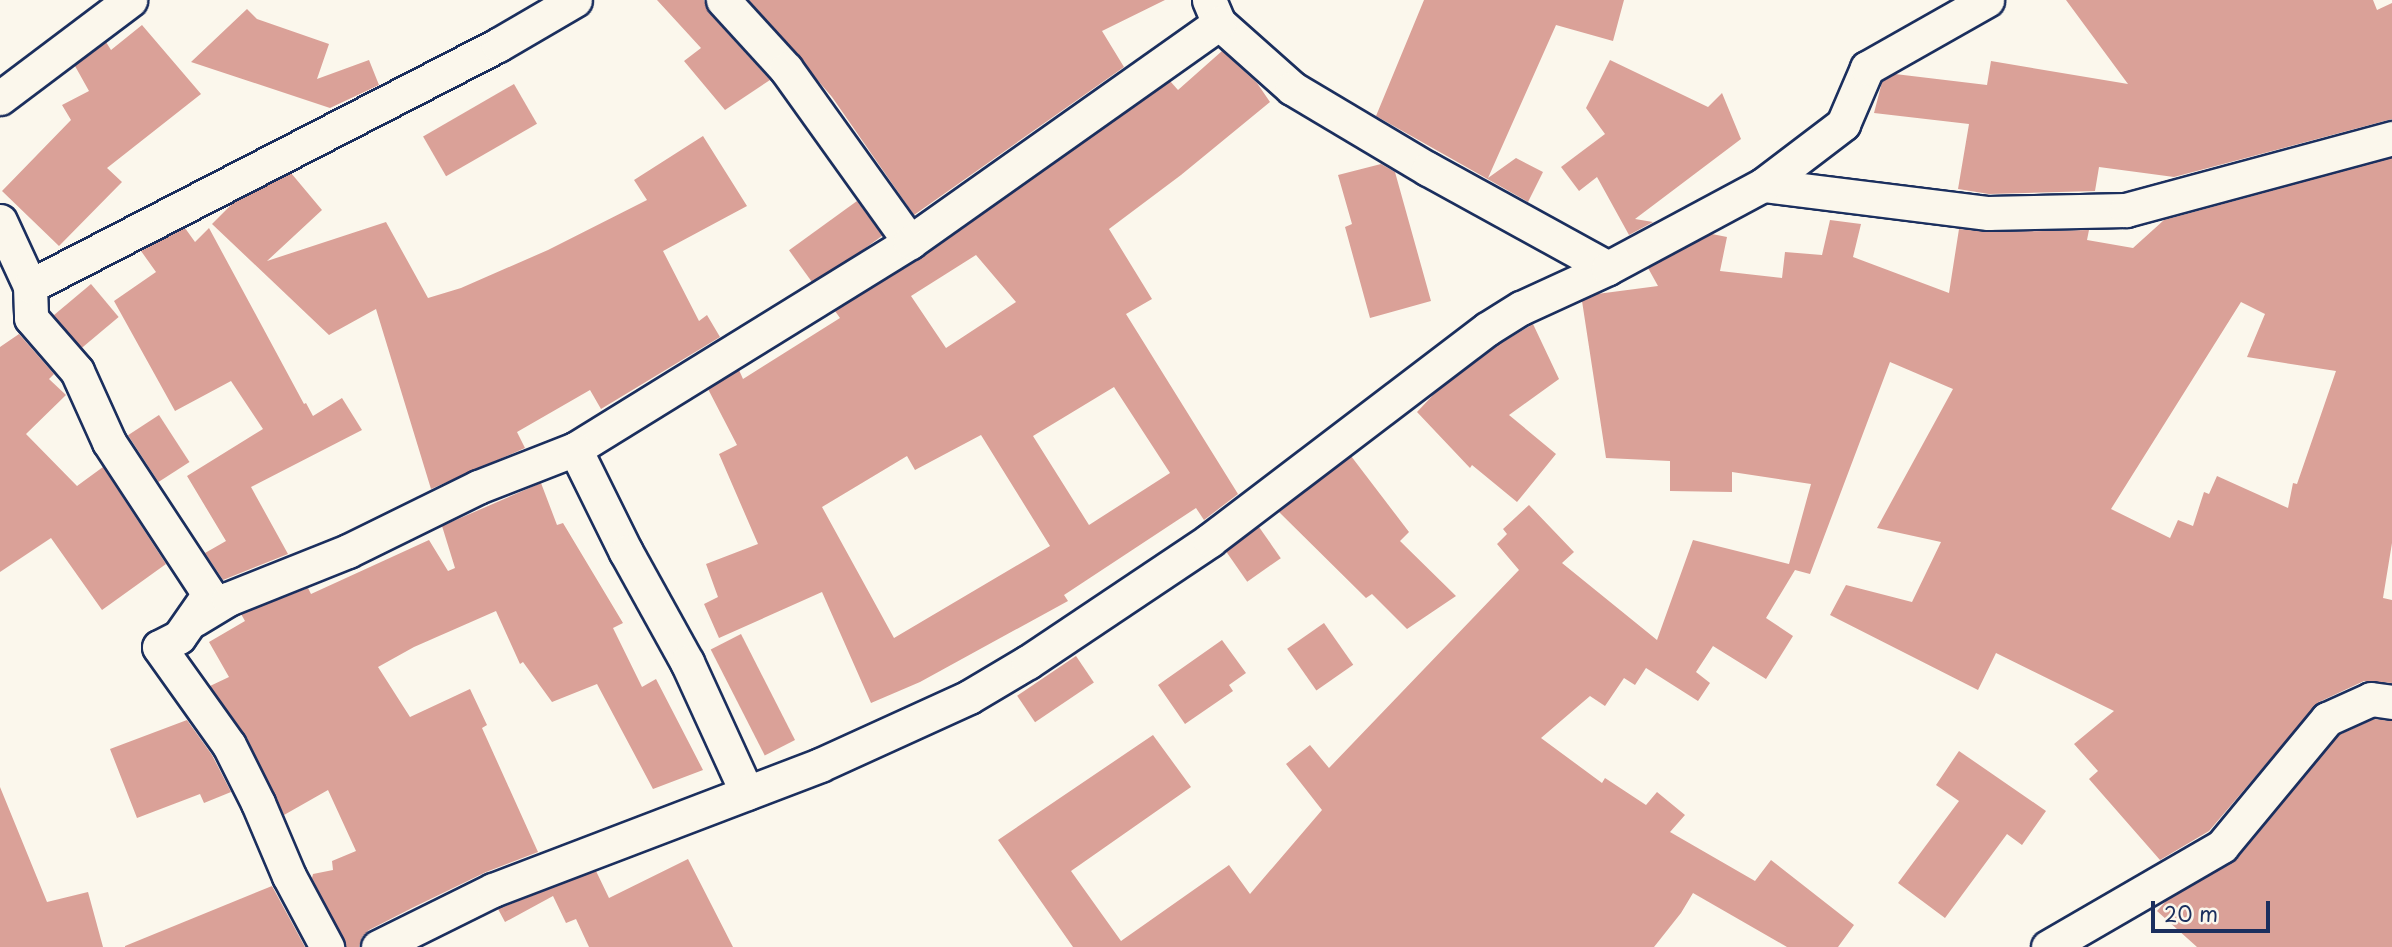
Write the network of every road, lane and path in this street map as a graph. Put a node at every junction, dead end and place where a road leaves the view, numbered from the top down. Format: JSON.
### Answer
{"nodes":[{"id":1,"x":130,"y":0,"type":"edge"},
{"id":2,"x":575,"y":0,"type":"edge"},
{"id":3,"x":723,"y":0,"type":"edge"},
{"id":4,"x":1987,"y":0,"type":"edge"},
{"id":5,"x":1214,"y":12,"type":"edge"},
{"id":6,"x":0,"y":98,"type":"edge"},
{"id":7,"x":2392,"y":138,"type":"edge"},
{"id":8,"x":1763,"y":185,"type":"junction"},
{"id":9,"x":0,"y":221,"type":"edge"},
{"id":10,"x":910,"y":242,"type":"junction"},
{"id":11,"x":1608,"y":268,"type":"junction"},
{"id":12,"x":30,"y":286,"type":"junction"},
{"id":13,"x":575,"y":449,"type":"junction"},
{"id":14,"x":193,"y":620,"type":"junction"},
{"id":15,"x":2392,"y":702,"type":"edge"},
{"id":16,"x":747,"y":793,"type":"junction"},
{"id":17,"x":327,"y":947,"type":"edge"},
{"id":18,"x":379,"y":947,"type":"edge"},
{"id":19,"x":2048,"y":947,"type":"edge"}],
"edges":[{"from":1,"to":6,"type":"street"},
{"from":2,"to":12,"type":"street"},
{"from":3,"to":10,"type":"street"},
{"from":4,"to":8,"type":"street"},
{"from":5,"to":10,"type":"street"},
{"from":5,"to":11,"type":"street"},
{"from":7,"to":8,"type":"street"},
{"from":8,"to":11,"type":"street"},
{"from":9,"to":12,"type":"street"},
{"from":10,"to":13,"type":"street"},
{"from":11,"to":16,"type":"street"},
{"from":12,"to":14,"type":"street"},
{"from":13,"to":14,"type":"street"},
{"from":13,"to":16,"type":"street"},
{"from":14,"to":17,"type":"street"},
{"from":15,"to":19,"type":"street"},
{"from":16,"to":18,"type":"street"}]}
